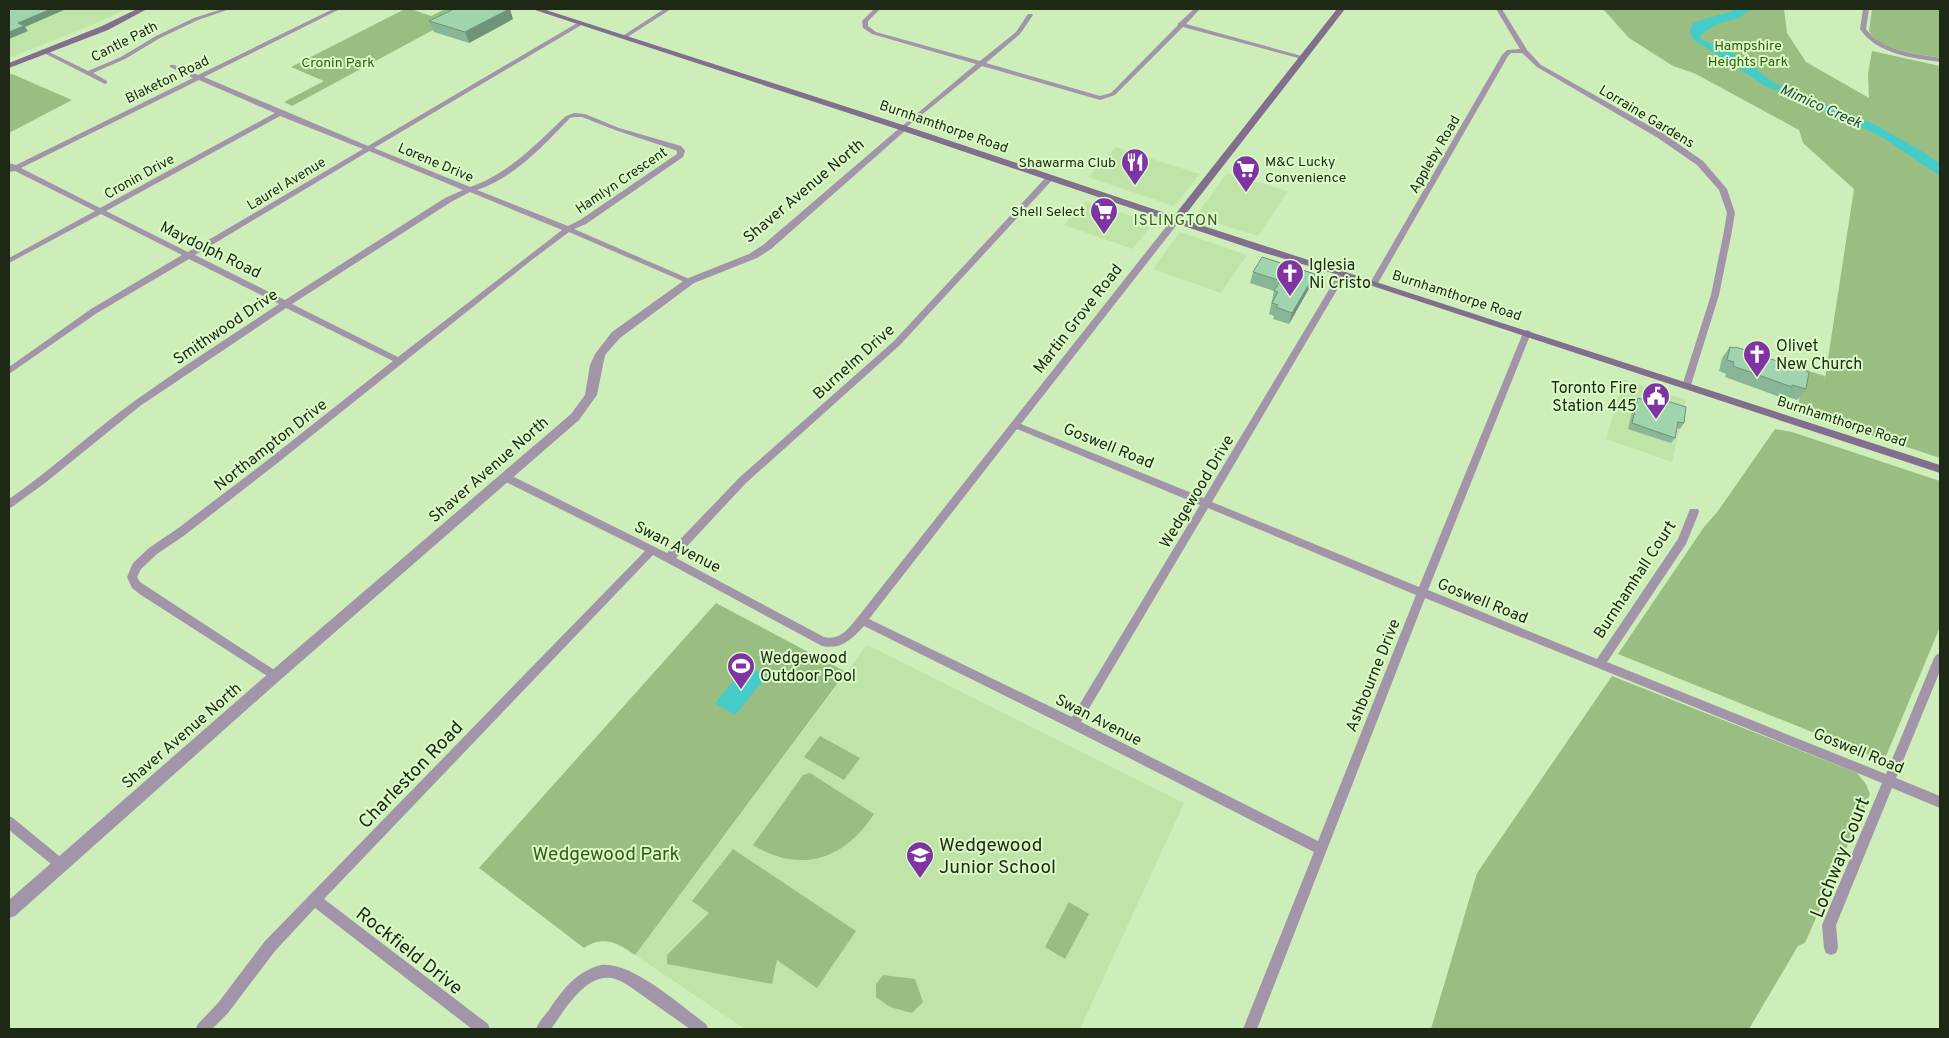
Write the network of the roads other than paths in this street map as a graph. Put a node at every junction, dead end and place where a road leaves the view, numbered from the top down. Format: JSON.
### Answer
{"nodes":[{"id":1,"x":143,"y":9,"type":"edge"},
{"id":2,"x":227,"y":9,"type":"edge"},
{"id":3,"x":336,"y":9,"type":"edge"},
{"id":4,"x":536,"y":9,"type":"edge"},
{"id":5,"x":668,"y":9,"type":"edge"},
{"id":6,"x":877,"y":9,"type":"edge"},
{"id":7,"x":1197,"y":9,"type":"edge"},
{"id":8,"x":1341,"y":9,"type":"edge"},
{"id":9,"x":1499,"y":9,"type":"edge"},
{"id":10,"x":1866,"y":9,"type":"edge"},
{"id":11,"x":1030,"y":15,"type":"dead end"},
{"id":12,"x":581,"y":23,"type":"junction"},
{"id":13,"x":1180,"y":24,"type":"junction"},
{"id":14,"x":624,"y":37,"type":"junction"},
{"id":15,"x":1524,"y":51,"type":"junction"},
{"id":16,"x":45,"y":52,"type":"junction"},
{"id":17,"x":1302,"y":57,"type":"junction"},
{"id":18,"x":1940,"y":60,"type":"edge"},
{"id":19,"x":979,"y":65,"type":"junction"},
{"id":20,"x":9,"y":66,"type":"edge"},
{"id":21,"x":172,"y":66,"type":"dead end"},
{"id":22,"x":88,"y":73,"type":"junction"},
{"id":23,"x":198,"y":78,"type":"junction"},
{"id":24,"x":105,"y":82,"type":"dead end"},
{"id":25,"x":280,"y":112,"type":"junction"},
{"id":26,"x":903,"y":128,"type":"junction"},
{"id":27,"x":370,"y":148,"type":"junction"},
{"id":28,"x":11,"y":168,"type":"edge"},
{"id":29,"x":1051,"y":178,"type":"junction"},
{"id":30,"x":469,"y":190,"type":"junction"},
{"id":31,"x":101,"y":212,"type":"junction"},
{"id":32,"x":1176,"y":220,"type":"junction"},
{"id":33,"x":568,"y":229,"type":"junction"},
{"id":34,"x":190,"y":256,"type":"junction"},
{"id":35,"x":9,"y":261,"type":"edge"},
{"id":36,"x":1343,"y":273,"type":"junction"},
{"id":37,"x":690,"y":281,"type":"junction"},
{"id":38,"x":1374,"y":283,"type":"junction"},
{"id":39,"x":287,"y":303,"type":"junction"},
{"id":40,"x":1527,"y":333,"type":"junction"},
{"id":41,"x":399,"y":361,"type":"junction"},
{"id":42,"x":9,"y":371,"type":"edge"},
{"id":43,"x":1687,"y":386,"type":"junction"},
{"id":44,"x":1015,"y":425,"type":"junction"},
{"id":45,"x":1940,"y":469,"type":"edge"},
{"id":46,"x":505,"y":477,"type":"junction"},
{"id":47,"x":1207,"y":502,"type":"junction"},
{"id":48,"x":9,"y":504,"type":"edge"},
{"id":49,"x":1694,"y":512,"type":"dead end"},
{"id":50,"x":652,"y":550,"type":"junction"},
{"id":51,"x":668,"y":559,"type":"junction"},
{"id":52,"x":1422,"y":592,"type":"junction"},
{"id":53,"x":862,"y":620,"type":"junction"},
{"id":54,"x":835,"y":643,"type":"joint"},
{"id":55,"x":1940,"y":658,"type":"edge"},
{"id":56,"x":1600,"y":664,"type":"junction"},
{"id":57,"x":274,"y":676,"type":"junction"},
{"id":58,"x":1074,"y":724,"type":"junction"},
{"id":59,"x":1890,"y":780,"type":"junction"},
{"id":60,"x":1940,"y":802,"type":"edge"},
{"id":61,"x":9,"y":822,"type":"edge"},
{"id":62,"x":1320,"y":849,"type":"junction"},
{"id":63,"x":60,"y":864,"type":"junction"},
{"id":64,"x":315,"y":900,"type":"junction"},
{"id":65,"x":9,"y":910,"type":"edge"},
{"id":66,"x":1831,"y":948,"type":"dead end"},
{"id":67,"x":203,"y":1029,"type":"edge"},
{"id":68,"x":482,"y":1029,"type":"edge"},
{"id":69,"x":543,"y":1029,"type":"edge"},
{"id":70,"x":701,"y":1029,"type":"edge"},
{"id":71,"x":1250,"y":1029,"type":"edge"}],
"edges":[{"from":1,"to":16,"type":"main road"},
{"from":2,"to":22,"type":"street","name":"Cantle Path"},
{"from":3,"to":23,"type":"street","name":"Blaketon Road"},
{"from":4,"to":12,"type":"main road","name":"Burnhamthorpe Road"},
{"from":5,"to":14,"type":"street"},
{"from":6,"to":19,"type":"street"},
{"from":7,"to":13,"type":"street"},
{"from":8,"to":17,"type":"main road","name":"Martin Grove Road"},
{"from":9,"to":15,"type":"street","name":"Lorraine Gardens"},
{"from":10,"to":18,"type":"street"},
{"from":11,"to":19,"type":"street","name":"Shaver Avenue North"},
{"from":12,"to":14,"type":"main road","name":"Burnhamthorpe Road"},
{"from":12,"to":27,"type":"street","name":"Laurel Avenue"},
{"from":13,"to":17,"type":"street"},
{"from":13,"to":19,"type":"street"},
{"from":14,"to":26,"type":"main road","name":"Burnhamthorpe Road"},
{"from":15,"to":38,"type":"street","name":"Appleby Road"},
{"from":15,"to":43,"type":"street","name":"Lorraine Gardens"},
{"from":16,"to":20,"type":"main road"},
{"from":16,"to":22,"type":"street","name":"Cantle Path"},
{"from":17,"to":32,"type":"main road","name":"Martin Grove Road"},
{"from":19,"to":26,"type":"street","name":"Shaver Avenue North"},
{"from":21,"to":23,"type":"street","name":"Lorene Drive"},
{"from":22,"to":24,"type":"street","name":"Cantle Path"},
{"from":23,"to":25,"type":"street","name":"Lorene Drive"},
{"from":23,"to":28,"type":"street","name":"Blaketon Road"},
{"from":25,"to":27,"type":"street","name":"Lorene Drive"},
{"from":25,"to":31,"type":"street","name":"Cronin Drive"},
{"from":26,"to":29,"type":"main road","name":"Burnhamthorpe Road"},
{"from":26,"to":37,"type":"street","name":"Shaver Avenue North"},
{"from":27,"to":30,"type":"street","name":"Lorene Drive"},
{"from":27,"to":34,"type":"street","name":"Laurel Avenue"},
{"from":28,"to":31,"type":"street","name":"Maydolph Road"},
{"from":29,"to":32,"type":"main road","name":"Burnhamthorpe Road"},
{"from":29,"to":51,"type":"street","name":"Burnelm Drive"},
{"from":30,"to":33,"type":"street","name":"Lorene Drive"},
{"from":30,"to":33,"type":"street","name":"Hamlyn Crescent"},
{"from":30,"to":39,"type":"street","name":"Smithwood Drive"},
{"from":31,"to":34,"type":"street","name":"Maydolph Road"},
{"from":31,"to":35,"type":"street","name":"Cronin Drive"},
{"from":32,"to":36,"type":"main road","name":"Burnhamthorpe Road"},
{"from":32,"to":44,"type":"street","name":"Martin Grove Road"},
{"from":33,"to":37,"type":"street","name":"Lorene Drive"},
{"from":33,"to":41,"type":"street","name":"Northampton Drive"},
{"from":34,"to":39,"type":"street","name":"Maydolph Road"},
{"from":34,"to":42,"type":"street","name":"Laurel Avenue"},
{"from":36,"to":38,"type":"main road","name":"Burnhamthorpe Road"},
{"from":36,"to":47,"type":"street","name":"Wedgewood Drive"},
{"from":37,"to":46,"type":"street","name":"Shaver Avenue North"},
{"from":38,"to":40,"type":"main road","name":"Burnhamthorpe Road"},
{"from":39,"to":41,"type":"street","name":"Maydolph Road"},
{"from":39,"to":48,"type":"street","name":"Smithwood Drive"},
{"from":40,"to":43,"type":"main road","name":"Burnhamthorpe Road"},
{"from":40,"to":52,"type":"street","name":"Ashbourne Drive"},
{"from":41,"to":57,"type":"street","name":"Northampton Drive"},
{"from":43,"to":45,"type":"main road","name":"Burnhamthorpe Road"},
{"from":44,"to":47,"type":"street","name":"Goswell Road"},
{"from":44,"to":53,"type":"street","name":"Martin Grove Road"},
{"from":46,"to":50,"type":"street","name":"Swan Avenue"},
{"from":46,"to":57,"type":"street","name":"Shaver Avenue North"},
{"from":47,"to":52,"type":"street","name":"Goswell Road"},
{"from":47,"to":58,"type":"street","name":"Wedgewood Drive"},
{"from":49,"to":56,"type":"street","name":"Burnhamhall Court"},
{"from":50,"to":51,"type":"street","name":"Swan Avenue"},
{"from":50,"to":64,"type":"street","name":"Charleston Road"},
{"from":51,"to":54,"type":"street","name":"Swan Avenue"},
{"from":52,"to":56,"type":"street","name":"Goswell Road"},
{"from":52,"to":62,"type":"street","name":"Ashbourne Drive"},
{"from":53,"to":54,"type":"street","name":"Martin Grove Road"},
{"from":53,"to":58,"type":"street","name":"Swan Avenue"},
{"from":55,"to":59,"type":"street","name":"Lochway Court"},
{"from":56,"to":59,"type":"street","name":"Goswell Road"},
{"from":57,"to":63,"type":"street","name":"Shaver Avenue North"},
{"from":58,"to":62,"type":"street","name":"Swan Avenue"},
{"from":59,"to":60,"type":"street","name":"Goswell Road"},
{"from":59,"to":66,"type":"street","name":"Lochway Court"},
{"from":61,"to":63,"type":"street"},
{"from":62,"to":71,"type":"street","name":"Ashbourne Drive"},
{"from":63,"to":65,"type":"street","name":"Shaver Avenue North"},
{"from":64,"to":67,"type":"street","name":"Charleston Road"},
{"from":64,"to":68,"type":"street","name":"Rockfield Drive"},
{"from":69,"to":70,"type":"street"}]}
